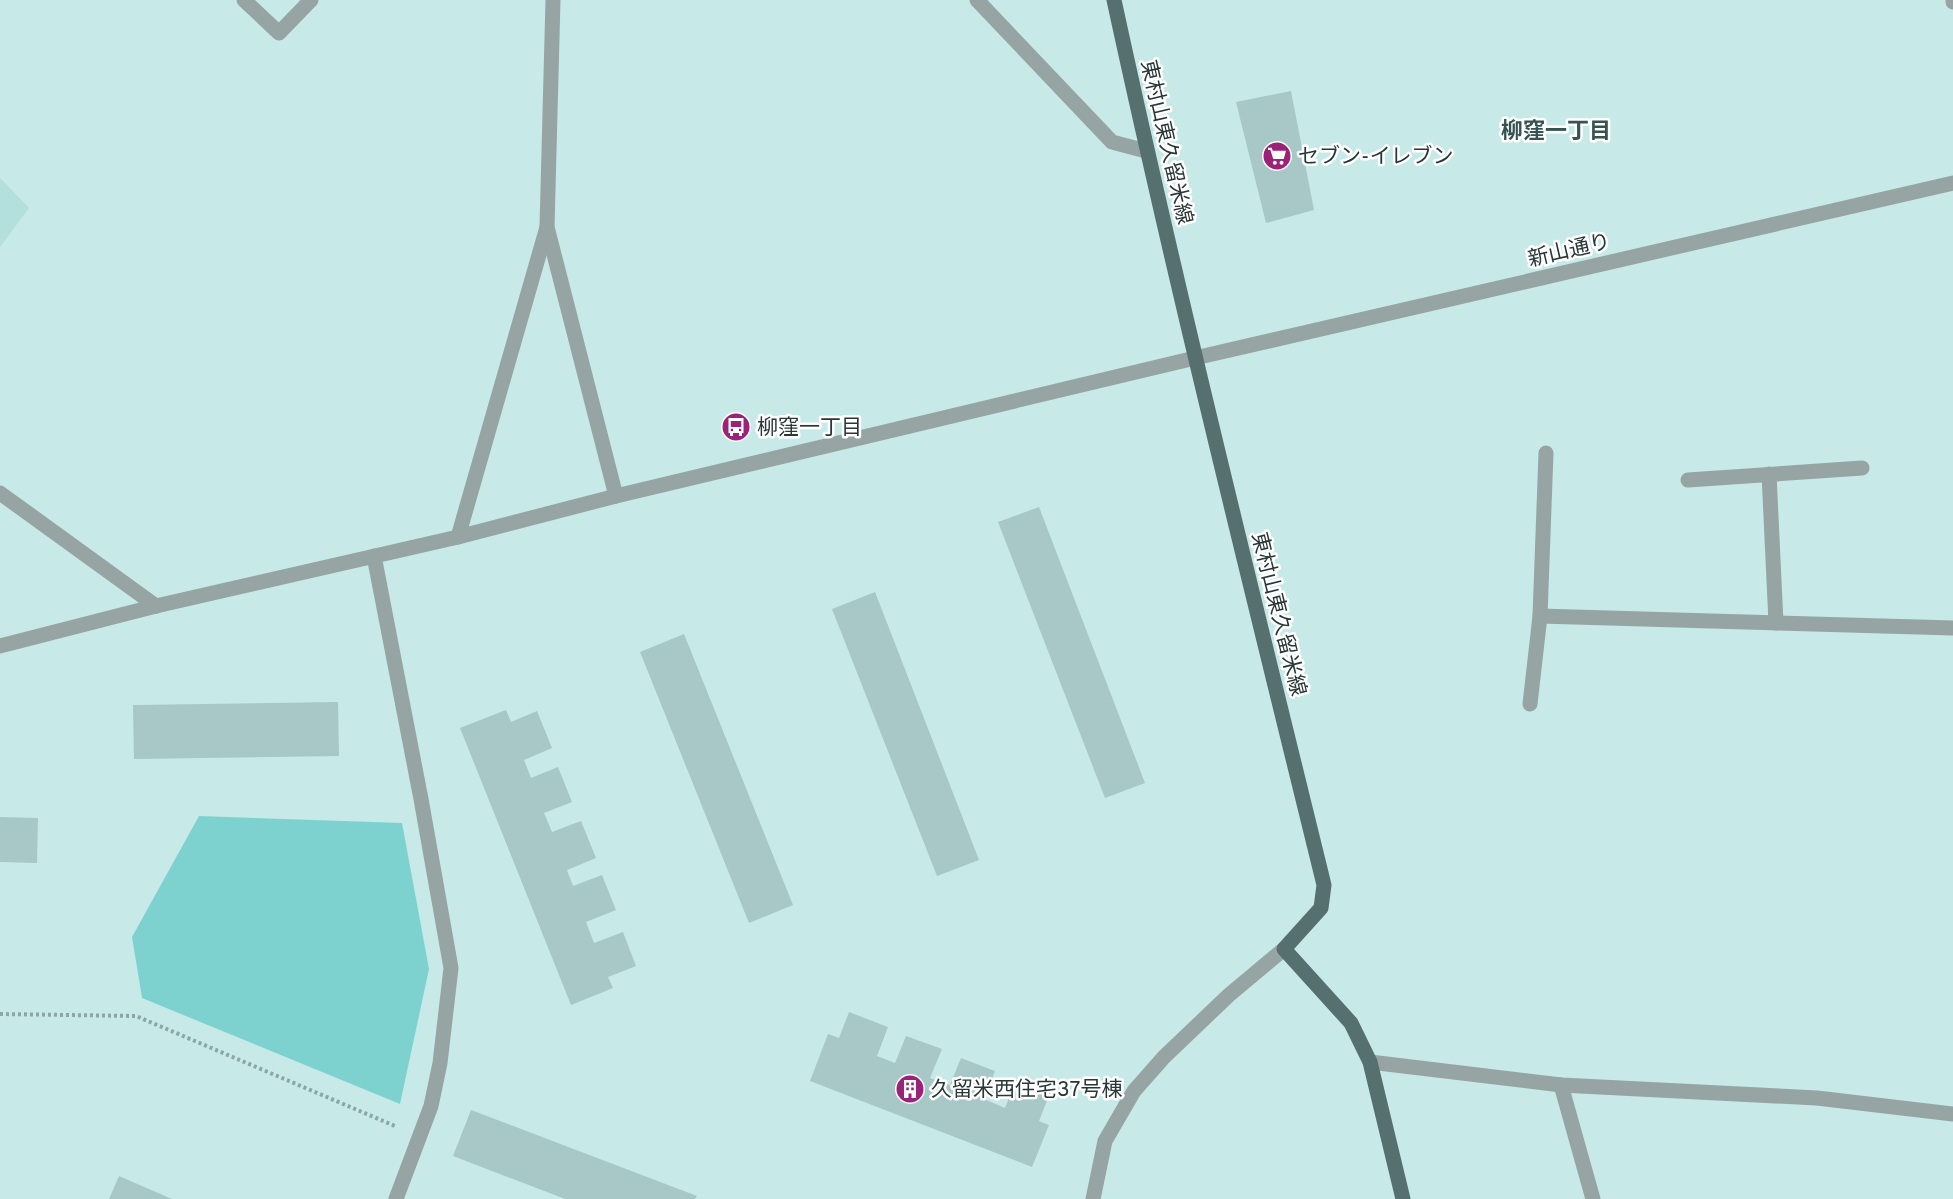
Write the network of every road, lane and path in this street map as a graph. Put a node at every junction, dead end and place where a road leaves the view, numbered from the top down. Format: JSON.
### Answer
{"nodes":[{"id":1,"x":244,"y":0,"type":"edge"},
{"id":2,"x":311,"y":0,"type":"edge"},
{"id":3,"x":553,"y":0,"type":"edge"},
{"id":4,"x":977,"y":0,"type":"edge"},
{"id":5,"x":1114,"y":0,"type":"edge"},
{"id":6,"x":1146,"y":151,"type":"junction"},
{"id":7,"x":1953,"y":183,"type":"edge"},
{"id":8,"x":547,"y":227,"type":"junction"},
{"id":9,"x":1195,"y":358,"type":"junction"},
{"id":10,"x":1546,"y":453,"type":"dead end"},
{"id":11,"x":1862,"y":468,"type":"dead end"},
{"id":12,"x":1768,"y":474,"type":"junction"},
{"id":13,"x":1688,"y":480,"type":"dead end"},
{"id":14,"x":0,"y":493,"type":"edge"},
{"id":15,"x":616,"y":496,"type":"junction"},
{"id":16,"x":458,"y":537,"type":"junction"},
{"id":17,"x":374,"y":556,"type":"junction"},
{"id":18,"x":156,"y":606,"type":"junction"},
{"id":19,"x":1540,"y":616,"type":"junction"},
{"id":20,"x":1776,"y":623,"type":"junction"},
{"id":21,"x":1953,"y":628,"type":"edge"},
{"id":22,"x":0,"y":646,"type":"edge"},
{"id":23,"x":1530,"y":704,"type":"dead end"},
{"id":24,"x":1284,"y":949,"type":"junction"},
{"id":25,"x":0,"y":1014,"type":"edge"},
{"id":26,"x":1370,"y":1062,"type":"junction"},
{"id":27,"x":1561,"y":1085,"type":"junction"},
{"id":28,"x":1953,"y":1114,"type":"edge"},
{"id":29,"x":420,"y":1137,"type":"junction"},
{"id":30,"x":396,"y":1199,"type":"edge"},
{"id":31,"x":1093,"y":1199,"type":"edge"},
{"id":32,"x":1403,"y":1199,"type":"edge"},
{"id":33,"x":1593,"y":1199,"type":"edge"}],
"edges":[{"from":1,"to":2,"type":"street"},
{"from":3,"to":8,"type":"street"},
{"from":4,"to":6,"type":"street"},
{"from":5,"to":6,"type":"main road","name":"東村山東久留米線"},
{"from":6,"to":9,"type":"main road","name":"東村山東久留米線"},
{"from":7,"to":9,"type":"street","name":"新山通り"},
{"from":8,"to":15,"type":"street"},
{"from":8,"to":16,"type":"street"},
{"from":9,"to":15,"type":"street","name":"新山通り"},
{"from":9,"to":24,"type":"main road","name":"東村山東久留米線"},
{"from":10,"to":19,"type":"street"},
{"from":11,"to":12,"type":"street"},
{"from":12,"to":13,"type":"street"},
{"from":12,"to":20,"type":"street"},
{"from":14,"to":18,"type":"street"},
{"from":15,"to":16,"type":"street","name":"新山通り"},
{"from":16,"to":17,"type":"street","name":"新山通り"},
{"from":17,"to":18,"type":"street","name":"新山通り"},
{"from":17,"to":29,"type":"street"},
{"from":18,"to":22,"type":"street","name":"新山通り"},
{"from":19,"to":20,"type":"street"},
{"from":19,"to":23,"type":"street"},
{"from":20,"to":21,"type":"street"},
{"from":24,"to":26,"type":"main road"},
{"from":24,"to":31,"type":"street"},
{"from":25,"to":29,"type":"path"},
{"from":26,"to":27,"type":"street"},
{"from":26,"to":32,"type":"main road"},
{"from":27,"to":28,"type":"street"},
{"from":27,"to":33,"type":"street"},
{"from":29,"to":30,"type":"street"}]}
